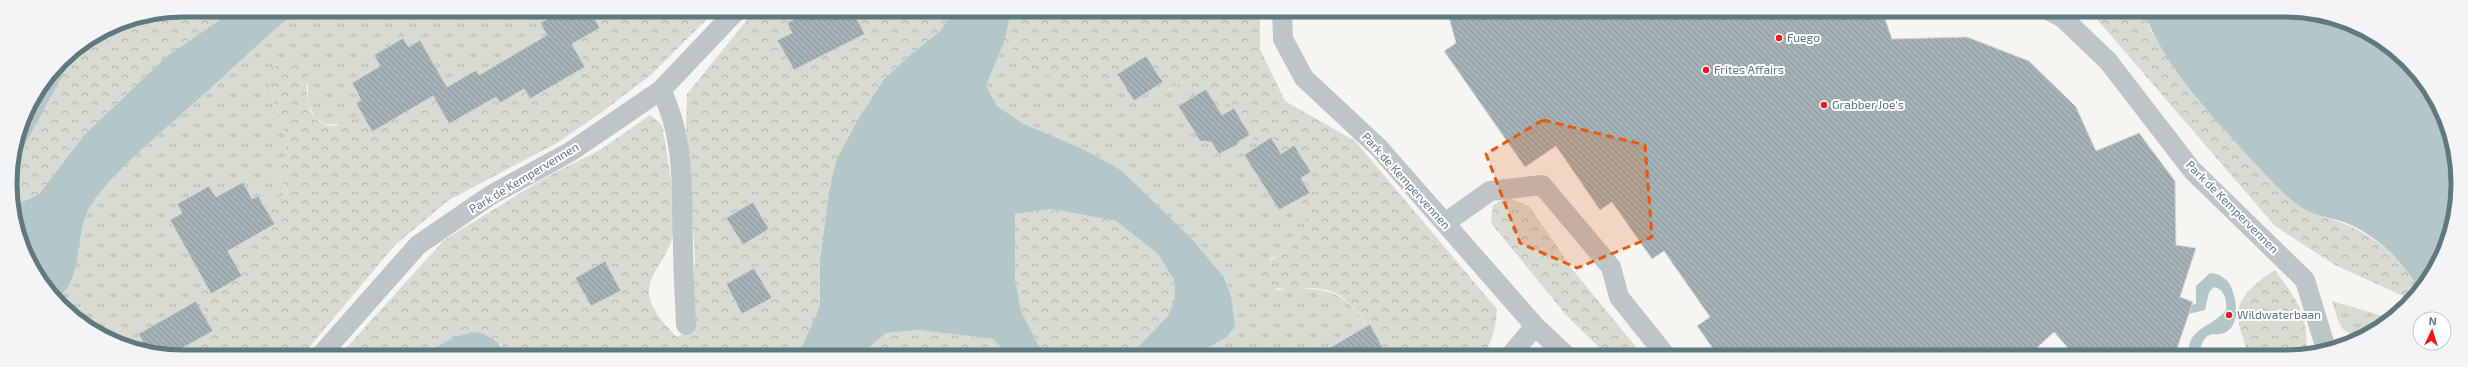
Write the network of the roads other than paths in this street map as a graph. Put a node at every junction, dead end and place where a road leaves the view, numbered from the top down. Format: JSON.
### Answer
{"nodes":[{"id":1,"x":730,"y":17,"type":"edge"},
{"id":2,"x":1282,"y":17,"type":"edge"},
{"id":3,"x":2061,"y":17,"type":"edge"},
{"id":4,"x":661,"y":90,"type":"junction"},
{"id":5,"x":1445,"y":223,"type":"junction"},
{"id":6,"x":686,"y":325,"type":"dead end"},
{"id":7,"x":1535,"y":326,"type":"junction"},
{"id":8,"x":2325,"y":345,"type":"edge"},
{"id":9,"x":325,"y":350,"type":"edge"},
{"id":10,"x":1514,"y":350,"type":"edge"},
{"id":11,"x":1561,"y":350,"type":"edge"},
{"id":12,"x":1661,"y":350,"type":"edge"}],
"edges":[{"from":1,"to":4,"type":"lane","name":"Park de Kempervennen"},
{"from":2,"to":5,"type":"lane","name":"Park de Kempervennen"},
{"from":3,"to":8,"type":"lane","name":"Park de Kempervennen"},
{"from":4,"to":6,"type":"lane"},
{"from":4,"to":9,"type":"lane","name":"Park de Kempervennen"},
{"from":5,"to":7,"type":"lane","name":"Park de Kempervennen"},
{"from":5,"to":12,"type":"lane"},
{"from":7,"to":10,"type":"lane"},
{"from":7,"to":11,"type":"lane","name":"Park de Kempervennen"}]}
